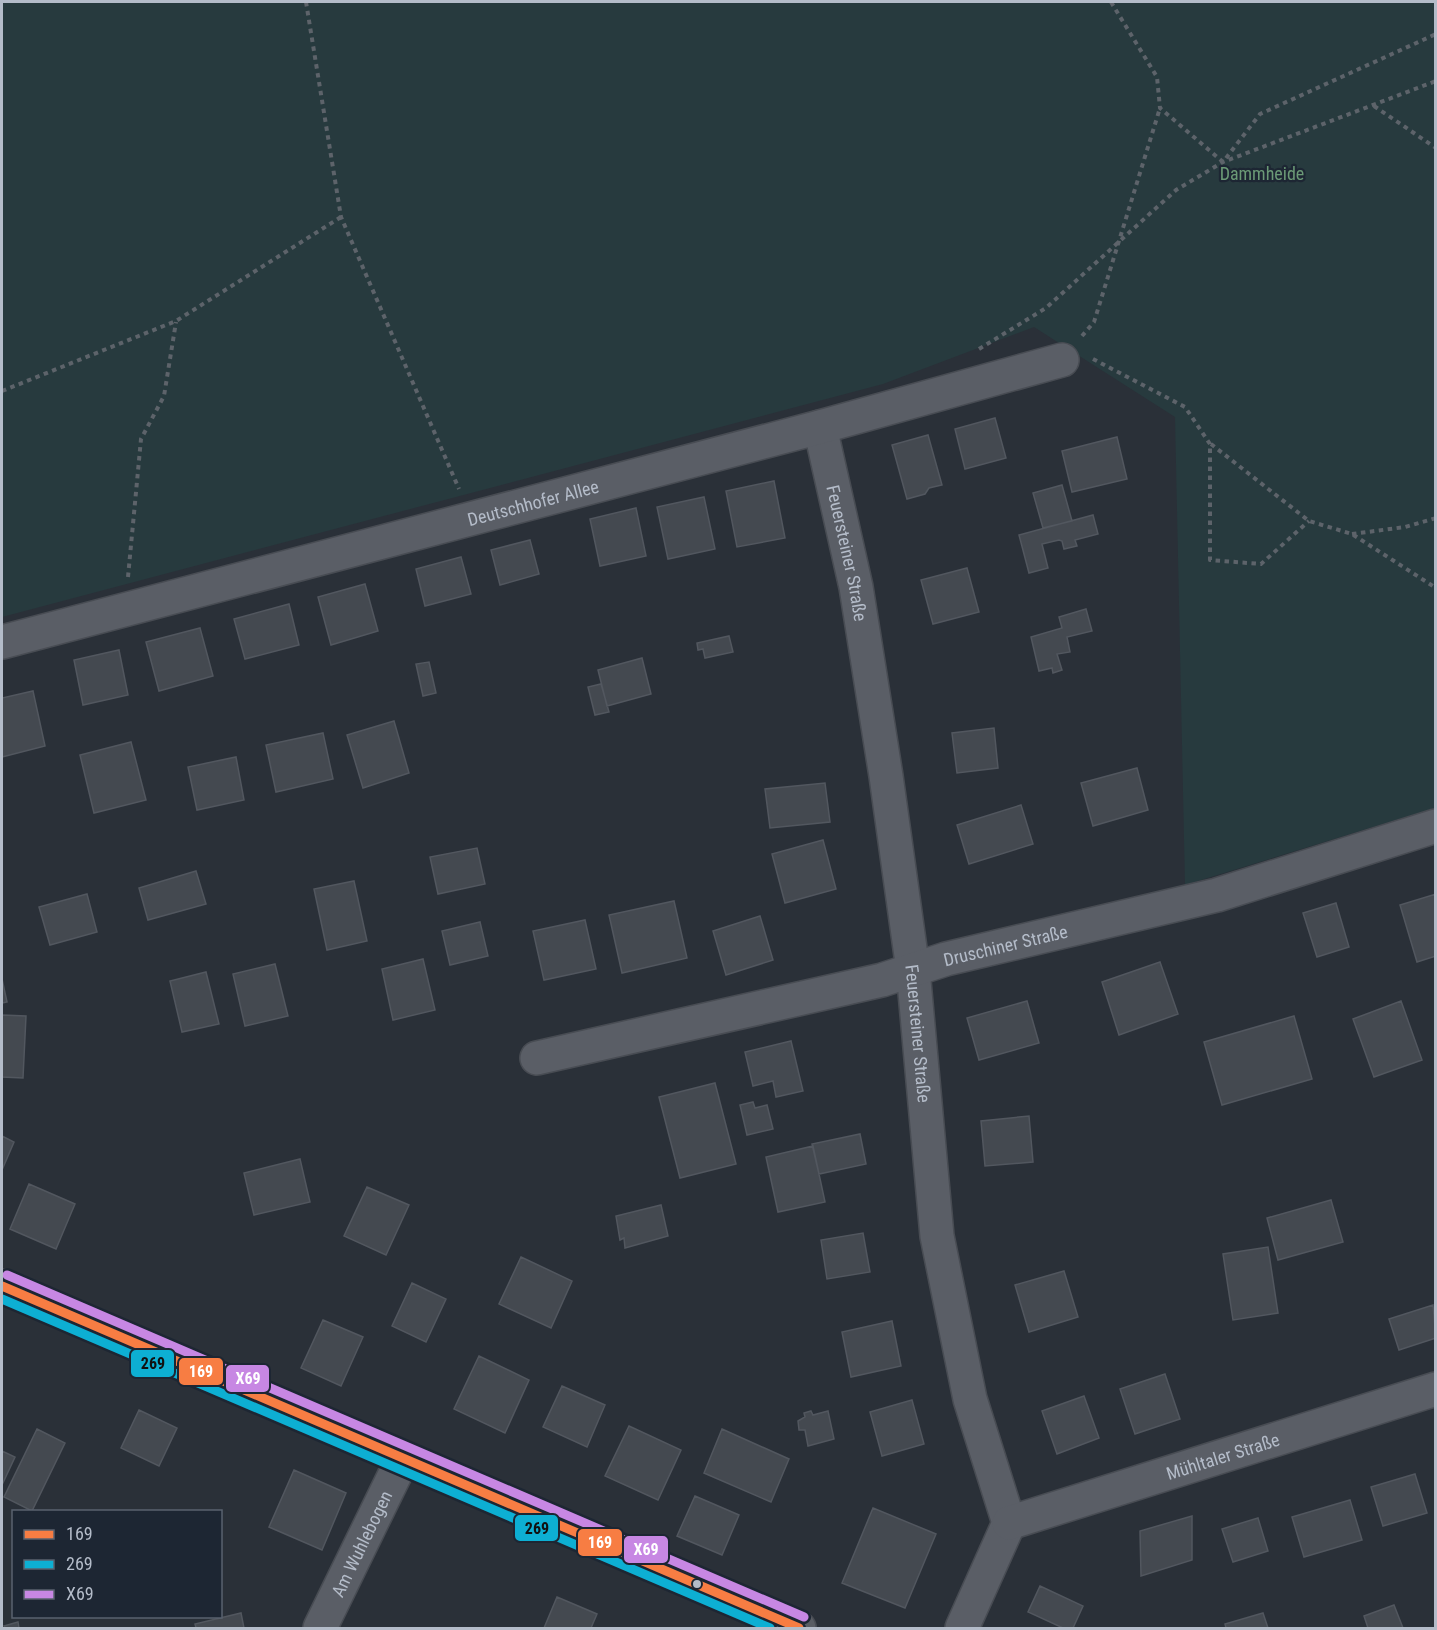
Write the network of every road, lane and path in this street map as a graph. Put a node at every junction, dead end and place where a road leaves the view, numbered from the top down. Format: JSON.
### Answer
{"nodes":[{"id":1,"x":306,"y":2,"type":"edge"},
{"id":2,"x":1111,"y":2,"type":"edge"},
{"id":3,"x":1436,"y":34,"type":"edge"},
{"id":4,"x":1436,"y":81,"type":"edge"},
{"id":5,"x":1373,"y":106,"type":"junction"},
{"id":6,"x":1160,"y":108,"type":"junction"},
{"id":7,"x":1436,"y":148,"type":"edge"},
{"id":8,"x":1223,"y":162,"type":"junction"},
{"id":9,"x":341,"y":217,"type":"junction"},
{"id":10,"x":1120,"y":239,"type":"junction"},
{"id":11,"x":176,"y":321,"type":"junction"},
{"id":12,"x":977,"y":350,"type":"dead end"},
{"id":13,"x":1062,"y":360,"type":"junction"},
{"id":14,"x":2,"y":391,"type":"edge"},
{"id":15,"x":820,"y":427,"type":"junction"},
{"id":16,"x":1210,"y":444,"type":"junction"},
{"id":17,"x":472,"y":517,"type":"junction"},
{"id":18,"x":1436,"y":518,"type":"edge"},
{"id":19,"x":1309,"y":521,"type":"junction"},
{"id":20,"x":1352,"y":534,"type":"junction"},
{"id":21,"x":1436,"y":588,"type":"edge"},
{"id":22,"x":125,"y":609,"type":"junction"},
{"id":23,"x":2,"y":642,"type":"edge"},
{"id":24,"x":1436,"y":826,"type":"edge"},
{"id":25,"x":913,"y":970,"type":"junction"},
{"id":26,"x":537,"y":1058,"type":"dead end"},
{"id":27,"x":2,"y":1286,"type":"edge"},
{"id":28,"x":1436,"y":1389,"type":"edge"},
{"id":29,"x":404,"y":1458,"type":"junction"},
{"id":30,"x":1009,"y":1523,"type":"junction"},
{"id":31,"x":320,"y":1629,"type":"edge"},
{"id":32,"x":799,"y":1629,"type":"edge"},
{"id":33,"x":962,"y":1629,"type":"edge"}],
"edges":[{"from":1,"to":9,"type":"path"},
{"from":2,"to":6,"type":"path"},
{"from":3,"to":8,"type":"path"},
{"from":4,"to":5,"type":"path"},
{"from":5,"to":7,"type":"path"},
{"from":5,"to":8,"type":"path"},
{"from":6,"to":8,"type":"path"},
{"from":6,"to":10,"type":"path"},
{"from":8,"to":10,"type":"path"},
{"from":9,"to":11,"type":"path"},
{"from":9,"to":17,"type":"path"},
{"from":10,"to":12,"type":"path"},
{"from":10,"to":13,"type":"path"},
{"from":11,"to":14,"type":"path"},
{"from":11,"to":22,"type":"path"},
{"from":13,"to":15,"type":"street","name":"Deutschhofer Allee"},
{"from":13,"to":16,"type":"path"},
{"from":15,"to":17,"type":"street","name":"Deutschhofer Allee"},
{"from":15,"to":25,"type":"street","name":"Feuersteiner Straße"},
{"from":16,"to":19,"type":"path"},
{"from":16,"to":19,"type":"path"},
{"from":17,"to":22,"type":"street","name":"Deutschhofer Allee"},
{"from":18,"to":20,"type":"path"},
{"from":19,"to":20,"type":"path"},
{"from":20,"to":21,"type":"path"},
{"from":22,"to":23,"type":"street","name":"Deutschhofer Allee"},
{"from":24,"to":25,"type":"street","name":"Druschiner Straße"},
{"from":25,"to":26,"type":"street","name":"Druschiner Straße"},
{"from":25,"to":30,"type":"street","name":"Feuersteiner Straße"},
{"from":27,"to":29,"type":"main road"},
{"from":28,"to":30,"type":"street","name":"Mühltaler Straße"},
{"from":29,"to":31,"type":"street","name":"Am Wuhlebogen"},
{"from":29,"to":32,"type":"main road"},
{"from":30,"to":33,"type":"street"}]}
